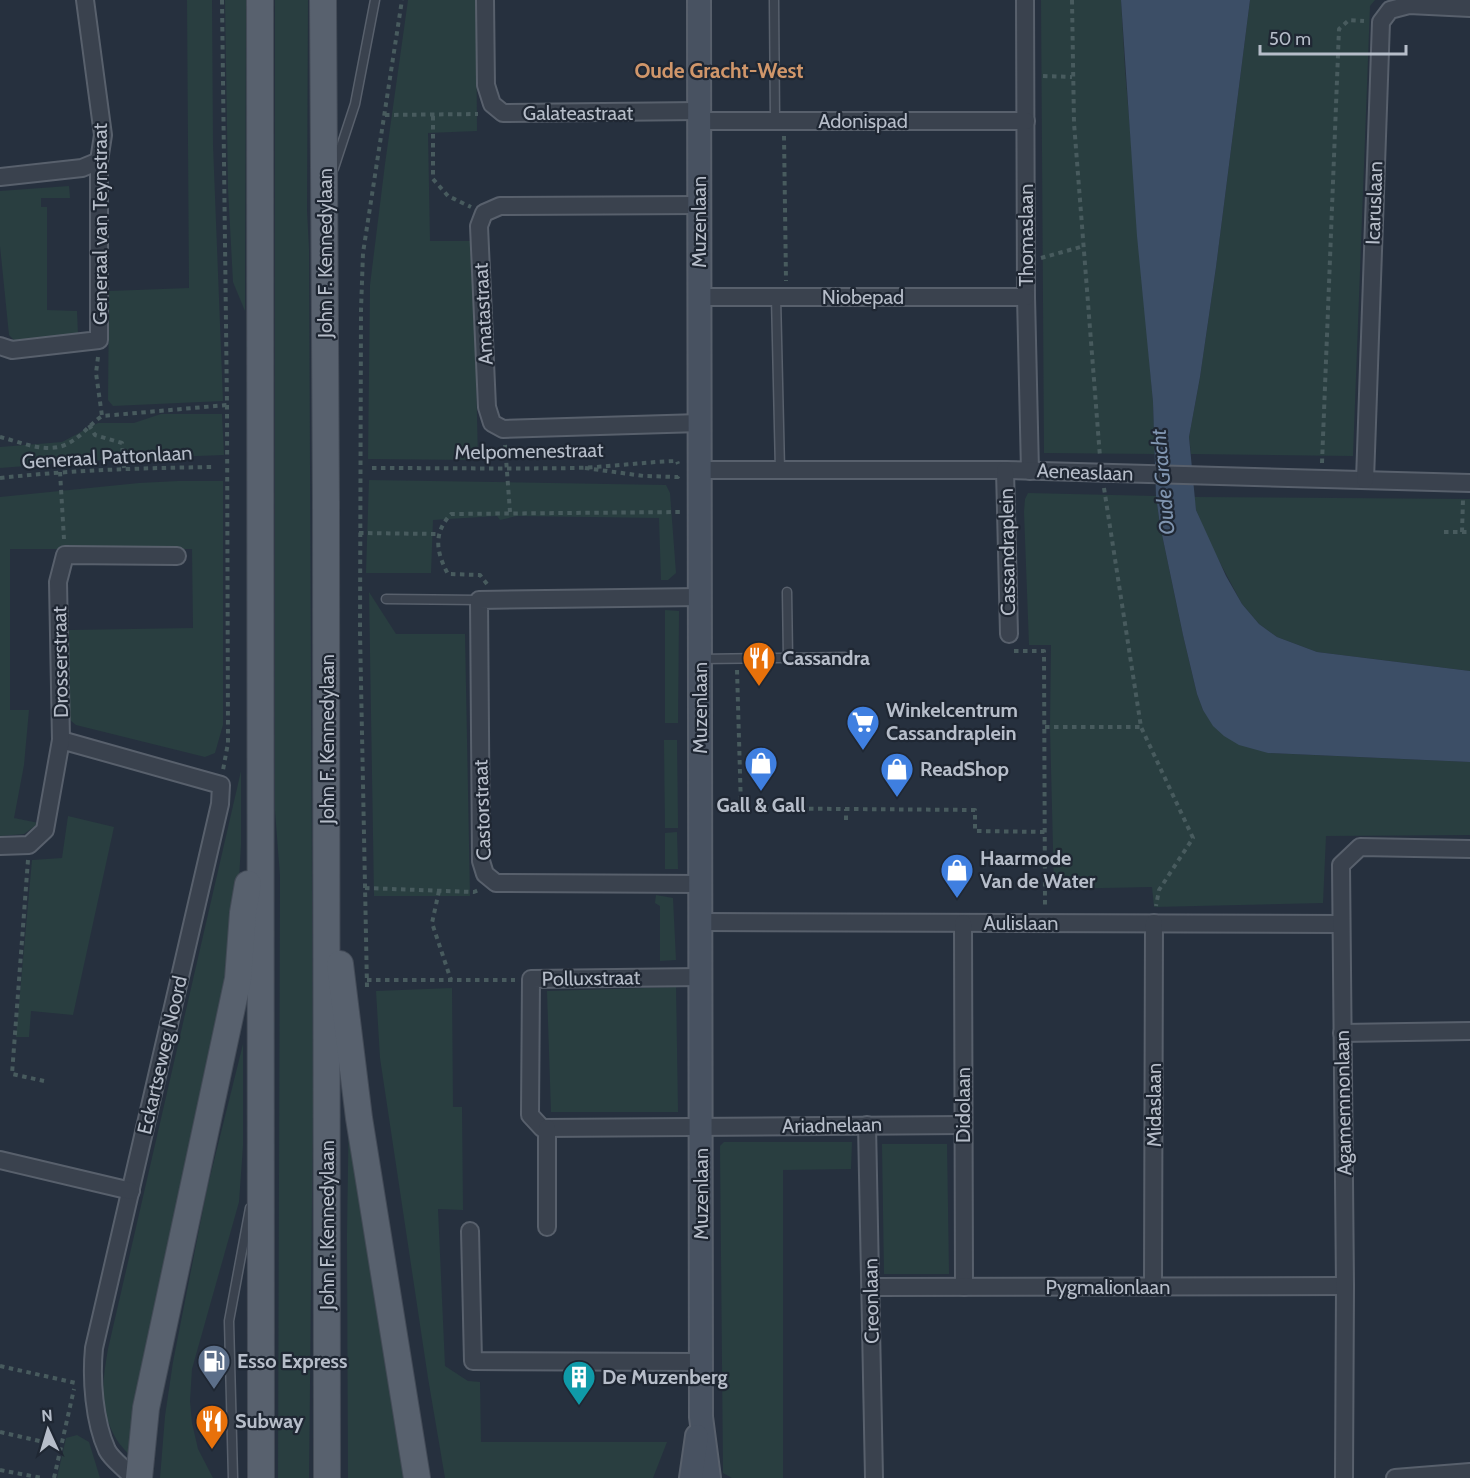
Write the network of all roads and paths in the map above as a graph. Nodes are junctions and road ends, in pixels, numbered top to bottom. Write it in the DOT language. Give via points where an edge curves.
graph roads {
  1 [pos="85,0"];
  2 [pos="222,0"];
  3 [pos="260,0"];
  4 [pos="323,0"];
  5 [pos="375,0"];
  6 [pos="402,0"];
  7 [pos="485,0"];
  8 [pos="699,0"];
  9 [pos="774,0"];
  10 [pos="1025,0"];
  11 [pos="1072,0"];
  12 [pos="1470,8"];
  13 [pos="1381,22"];
  14 [pos="1026,76"];
  15 [pos="1072,77"];
  16 [pos="503,113"];
  17 [pos="385,115"];
  18 [pos="433,116"];
  19 [pos="699,116"];
  20 [pos="779,120"];
  21 [pos="1026,121"];
  22 [pos="99,160"];
  23 [pos="0,177"];
  24 [pos="325,194"];
  25 [pos="699,205"];
  26 [pos="484,213"];
  27 [pos="1084,246"];
  28 [pos="1027,262"];
  29 [pos="700,297"];
  30 [pos="781,297"];
  31 [pos="1026,297"];
  32 [pos="99,340"];
  33 [pos="0,346"];
  34 [pos="227,405"];
  35 [pos="102,416"];
  36 [pos="700,423"];
  37 [pos="89,425"];
  38 [pos="0,436"];
  39 [pos="215,467"];
  40 [pos="124,468"];
  41 [pos="372,468"];
  42 [pos="578,468"];
  43 [pos="507,469"];
  44 [pos="691,470"];
  45 [pos="780,470"];
  46 [pos="1005,470"];
  47 [pos="1030,471"];
  48 [pos="60,472"];
  49 [pos="1102,473"];
  50 [pos="0,478"];
  51 [pos="1322,479"];
  52 [pos="1365,480"];
  53 [pos="1467,483"];
  54 [pos="510,512"];
  55 [pos="672,513"];
  56 [pos="1444,532"];
  57 [pos="1462,532"];
  58 [pos="1470,532"];
  59 [pos="359,533"];
  60 [pos="438,534"];
  61 [pos="65,555"];
  62 [pos="177,556"];
  63 [pos="787,592"];
  64 [pos="700,597"];
  65 [pos="386,599"];
  66 [pos="496,599"];
  67 [pos="479,600"];
  68 [pos="1009,634"];
  69 [pos="845,657"];
  70 [pos="737,658"];
  71 [pos="788,658"];
  72 [pos="700,659"];
  73 [pos="1045,727"];
  74 [pos="1141,727"];
  75 [pos="61,740"];
  76 [pos="221,785"];
  77 [pos="741,807"];
  78 [pos="700,808"];
  79 [pos="846,809"];
  80 [pos="846,820"];
  81 [pos="260,825"];
  82 [pos="1046,832"];
  83 [pos="29,845"];
  84 [pos="0,846"];
  85 [pos="1470,849"];
  86 [pos="327,860"];
  87 [pos="496,883"];
  88 [pos="700,884"];
  89 [pos="365,888"];
  90 [pos="439,891"];
  91 [pos="701,922"];
  92 [pos="1045,922"];
  93 [pos="963,923"];
  94 [pos="1154,923"];
  95 [pos="1341,924"];
  96 [pos="701,977"];
  97 [pos="531,979"];
  98 [pos="367,980"];
  99 [pos="451,980"];
  100 [pos="367,994"];
  101 [pos="1470,1032"];
  102 [pos="1342,1033"];
  103 [pos="44,1081"];
  104 [pos="867,1125"];
  105 [pos="963,1125"];
  106 [pos="547,1128"];
  107 [pos="701,1128"];
  108 [pos="261,1146"];
  109 [pos="0,1160"];
  110 [pos="131,1191"];
  111 [pos="547,1227"];
  112 [pos="470,1231"];
  113 [pos="1345,1286"];
  114 [pos="871,1287"];
  115 [pos="964,1287"];
  116 [pos="1153,1287"];
  117 [pos="93,1348"];
  118 [pos="701,1362"];
  119 [pos="0,1366"];
  120 [pos="76,1383"];
  121 [pos="701,1417"];
  122 [pos="0,1432"];
  123 [pos="61,1446"];
  124 [pos="0,1470"];
  125 [pos="1470,1472"];
  126 [pos="42,1478"];
  127 [pos="54,1478"];
  128 [pos="133,1478"];
  129 [pos="139,1478"];
  130 [pos="233,1478"];
  131 [pos="261,1478"];
  132 [pos="327,1478"];
  133 [pos="417,1478"];
  134 [pos="692,1478"];
  135 [pos="709,1478"];
  136 [pos="874,1478"];
  137 [pos="1344,1478"];
  138 [pos="1395,1478"];
  1 -- 22 [label="street, Generaal van Teynstraat" via="103,135"];
  2 -- 34 [label="path"];
  3 -- 81 [label="main road"];
  4 -- 24 [label="main road, John F. Kennedylaan"];
  5 -- 24 [label="lane" via="355,104"];
  6 -- 17 [label="path, John F. Kennedylaan"];
  7 -- 16 [label="street, Galateastraat" via="486,85 492,104"];
  8 -- 19 [label="street, Muzenlaan"];
  9 -- 20 [label="lane"];
  10 -- 14 [label="street, Thomaslaan"];
  11 -- 15 [label="path"];
  12 -- 13 [label="street" via="1409,5 1390,10"];
  13 -- 51 [label="path" via="1349,20 1339,29"];
  13 -- 52 [label="street, Icaruslaan"];
  14 -- 15 [label="path"];
  14 -- 21 [label="street, Thomaslaan"];
  15 -- 27 [label="path"];
  16 -- 18 [label="path"];
  16 -- 19 [label="street, Galateastraat"];
  17 -- 18 [label="path"];
  17 -- 59 [label="path, John F. Kennedylaan" via="363,253"];
  18 -- 26 [label="path" via="434,179 448,196"];
  19 -- 20 [label="street, Adonispad"];
  19 -- 25 [label="street, Muzenlaan"];
  20 -- 21 [label="street, Adonispad"];
  20 -- 30 [label="path"];
  21 -- 28 [label="street, Thomaslaan"];
  22 -- 23 [label="street" via="82,168"];
  22 -- 32 [label="street, Generaal van Teynstraat"];
  24 -- 86 [label="main road, John F. Kennedylaan"];
  25 -- 26 [label="street" via="500,206"];
  25 -- 29 [label="street, Muzenlaan"];
  26 -- 36 [label="street, Amatastraat" via="478,226 487,407 492,423 503,429"];
  27 -- 28 [label="path"];
  27 -- 49 [label="path"];
  28 -- 31 [label="street, Thomaslaan"];
  29 -- 30 [label="street, Niobepad"];
  29 -- 36 [label="street, Muzenlaan"];
  30 -- 31 [label="street, Niobepad"];
  30 -- 45 [label="lane"];
  31 -- 47 [label="street, Thomaslaan"];
  32 -- 33 [label="street" via="12,350"];
  32 -- 35 [label="path" via="96,373"];
  34 -- 35 [label="path"];
  34 -- 76 [label="path" via="228,743"];
  35 -- 37 [label="path"];
  36 -- 44 [label="street, Muzenlaan"];
  37 -- 38 [label="path" via="68,444 52,448"];
  37 -- 40 [label="path" via="94,435 122,443"];
  39 -- 40 [label="path, Generaal Pattonlaan"];
  40 -- 48 [label="path, Generaal Pattonlaan"];
  41 -- 43 [label="path, Melpomenestraat"];
  42 -- 43 [label="path, Melpomenestraat"];
  42 -- 44 [label="path" via="678,477"];
  42 -- 44 [label="path, Melpomenestraat" via="677,461"];
  43 -- 54 [label="path"];
  44 -- 45 [label="street, Aeneaslaan"];
  44 -- 64 [label="street, Muzenlaan"];
  45 -- 46 [label="street, Aeneaslaan"];
  46 -- 47 [label="street, Aeneaslaan"];
  46 -- 68 [label="street, Cassandraplein"];
  47 -- 49 [label="street, Aeneaslaan"];
  48 -- 50 [label="path, Generaal Pattonlaan"];
  48 -- 61 [label="path"];
  49 -- 51 [label="street, Aeneaslaan"];
  49 -- 74 [label="path"];
  51 -- 52 [label="street, Aeneaslaan"];
  52 -- 53 [label="street, Aeneaslaan"];
  53 -- 57 [label="path"];
  54 -- 55 [label="path"];
  54 -- 60 [label="path" via="451,514"];
  56 -- 57 [label="path"];
  57 -- 58 [label="path"];
  59 -- 60 [label="path"];
  59 -- 89 [label="path, John F. Kennedylaan"];
  60 -- 66 [label="path" via="440,560 448,574 480,574"];
  61 -- 62 [label="street"];
  61 -- 75 [label="street, Drosserstraat" via="58,582"];
  63 -- 71 [label="lane"];
  64 -- 66 [label="street"];
  64 -- 72 [label="street, Muzenlaan"];
  65 -- 67 [label="lane"];
  66 -- 67 [label="street"];
  67 -- 87 [label="street, Castorstraat" via="481,861 485,874"];
  68 -- 73 [label="path" via="1010,651 1044,651"];
  69 -- 71 [label="lane"];
  70 -- 71 [label="lane"];
  70 -- 72 [label="lane"];
  70 -- 77 [label="path"];
  72 -- 78 [label="street, Muzenlaan"];
  73 -- 74 [label="path"];
  73 -- 82 [label="path"];
  74 -- 94 [label="path" via="1193,838 1158,890"];
  75 -- 76 [label="street"];
  75 -- 83 [label="street, Drosserstraat" via="45,830"];
  76 -- 110 [label="street, Eckartseweg Noord" via="220,804"];
  77 -- 78 [label="path"];
  77 -- 79 [label="path"];
  78 -- 88 [label="street, Muzenlaan"];
  79 -- 80 [label="path"];
  79 -- 82 [label="path" via="975,810 975,831"];
  81 -- 108 [label="main road"];
  81 -- 129 [label="main road" via="243,914 238,979 146,1408"];
  82 -- 92 [label="path"];
  83 -- 84 [label="street"];
  83 -- 103 [label="path" via="12,1074"];
  85 -- 95 [label="street, Agamemnonlaan" via="1360,847 1341,865"];
  86 -- 132 [label="main road, John F. Kennedylaan"];
  86 -- 133 [label="main road" via="359,1118"];
  87 -- 88 [label="street, Castorstraat"];
  87 -- 90 [label="path" via="474,892"];
  88 -- 91 [label="street, Muzenlaan"];
  89 -- 90 [label="path"];
  89 -- 98 [label="path, John F. Kennedylaan"];
  90 -- 99 [label="path" via="432,923"];
  91 -- 93 [label="street, Aulislaan"];
  91 -- 96 [label="street, Muzenlaan"];
  92 -- 93 [label="street, Aulislaan"];
  92 -- 94 [label="street, Aulislaan"];
  93 -- 105 [label="street, Didolaan"];
  94 -- 95 [label="street, Aulislaan"];
  94 -- 116 [label="street, Midaslaan"];
  95 -- 102 [label="street, Agamemnonlaan"];
  96 -- 97 [label="street, Polluxstraat"];
  96 -- 107 [label="street, Muzenlaan"];
  97 -- 99 [label="path"];
  97 -- 106 [label="street, Polluxstraat" via="530,1115 542,1128"];
  98 -- 99 [label="path"];
  98 -- 100 [label="path, John F. Kennedylaan"];
  101 -- 102 [label="street"];
  102 -- 113 [label="street, Agamemnonlaan"];
  104 -- 105 [label="street, Ariadnelaan"];
  104 -- 107 [label="street, Ariadnelaan"];
  104 -- 114 [label="street, Creonlaan"];
  105 -- 115 [label="street, Didolaan"];
  106 -- 107 [label="street"];
  106 -- 111 [label="street"];
  107 -- 118 [label="street, Muzenlaan"];
  108 -- 130 [label="lane" via="229,1321"];
  108 -- 131 [label="main road"];
  109 -- 110 [label="street"];
  110 -- 117 [label="street, Eckartseweg Noord"];
  112 -- 118 [label="street" via="473,1361"];
  113 -- 116 [label="street, Pygmalionlaan"];
  113 -- 137 [label="street, Agamemnonlaan"];
  114 -- 115 [label="street, Pygmalionlaan"];
  114 -- 136 [label="street, Creonlaan"];
  115 -- 116 [label="street, Pygmalionlaan"];
  117 -- 120 [label="path"];
  117 -- 128 [label="street, Eckartseweg Noord" via="91,1374 108,1452"];
  118 -- 121 [label="street, Muzenlaan"];
  119 -- 120 [label="path"];
  120 -- 123 [label="path"];
  121 -- 134 [label="street, Muzenlaan"];
  121 -- 135 [label="street, Muzenlaan"];
  122 -- 123 [label="path"];
  123 -- 127 [label="path"];
  124 -- 126 [label="path"];
  125 -- 138 [label="street"];
}
